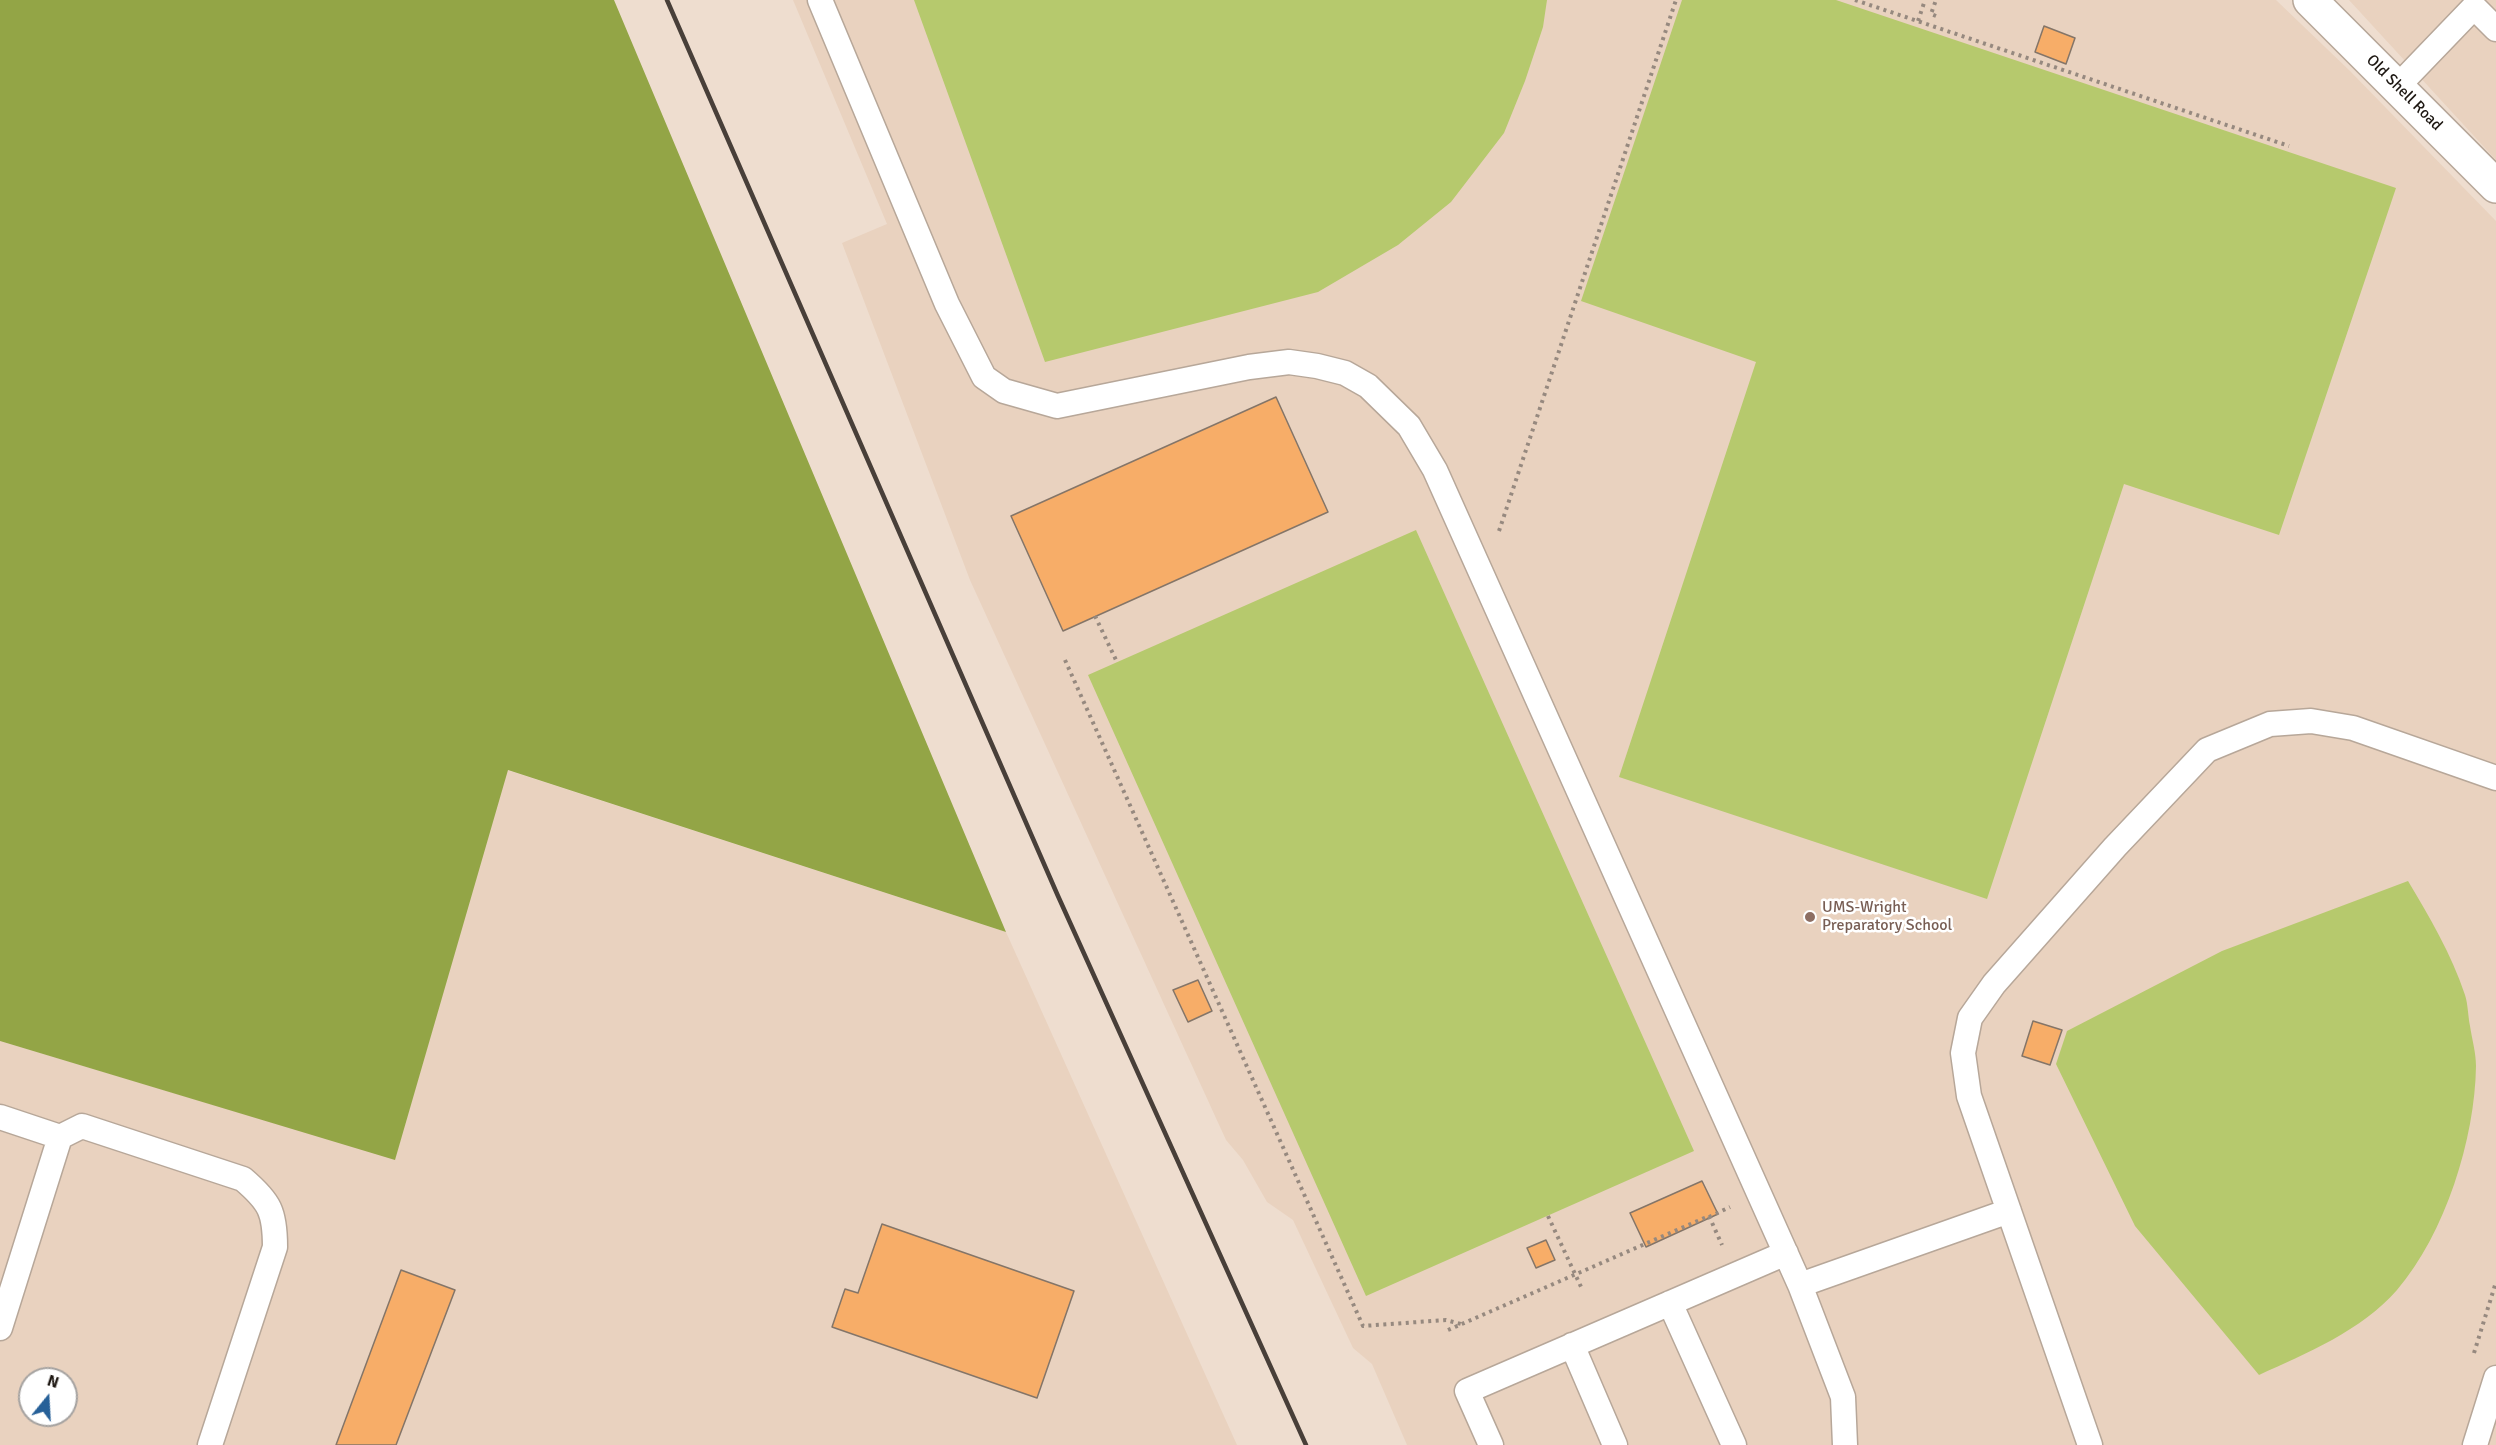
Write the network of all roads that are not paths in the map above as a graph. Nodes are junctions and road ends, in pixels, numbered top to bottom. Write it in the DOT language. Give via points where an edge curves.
graph roads {
  1 [pos="820,0"];
  2 [pos="2310,0"];
  3 [pos="2496,29"];
  4 [pos="2397,87"];
  5 [pos="2496,186"];
  6 [pos="2496,778"];
  7 [pos="0,1117"];
  8 [pos="60,1137"];
  9 [pos="2008,1211"];
  10 [pos="1786,1253"];
  11 [pos="1800,1284"];
  12 [pos="1670,1303"];
  13 [pos="0,1328"];
  14 [pos="1572,1345"];
  15 [pos="2496,1378"];
  16 [pos="210,1445"];
  17 [pos="1491,1445"];
  18 [pos="1615,1445"];
  19 [pos="1734,1445"];
  20 [pos="1845,1445"];
  21 [pos="2090,1445"];
  22 [pos="2475,1445"];
  1 -- 10 [label="lane" via="947,304 984,377 1004,391 1057,406 1289,362 1345,373 1368,386 1408,426 1435,470"];
  2 -- 4 [label="street, Old Shell Road"];
  3 -- 4 [label="lane" via="2474,7"];
  4 -- 5 [label="street, Old Shell Road"];
  6 -- 9 [label="lane" via="2353,728 2311,721 2270,724 2207,750 2115,847 1994,984 1970,1018 1963,1053 1969,1096"];
  7 -- 8 [label="lane"];
  8 -- 13 [label="lane"];
  8 -- 16 [label="lane" via="82,1126 243,1179 262,1195 275,1221 275,1248"];
  9 -- 11 [label="lane"];
  9 -- 21 [label="lane"];
  10 -- 11 [label="lane"];
  10 -- 12 [label="lane"];
  11 -- 20 [label="lane" via="1843,1397"];
  12 -- 14 [label="lane"];
  12 -- 19 [label="lane"];
  14 -- 17 [label="lane" via="1467,1391"];
  14 -- 18 [label="lane"];
  15 -- 22 [label="lane"];
}
